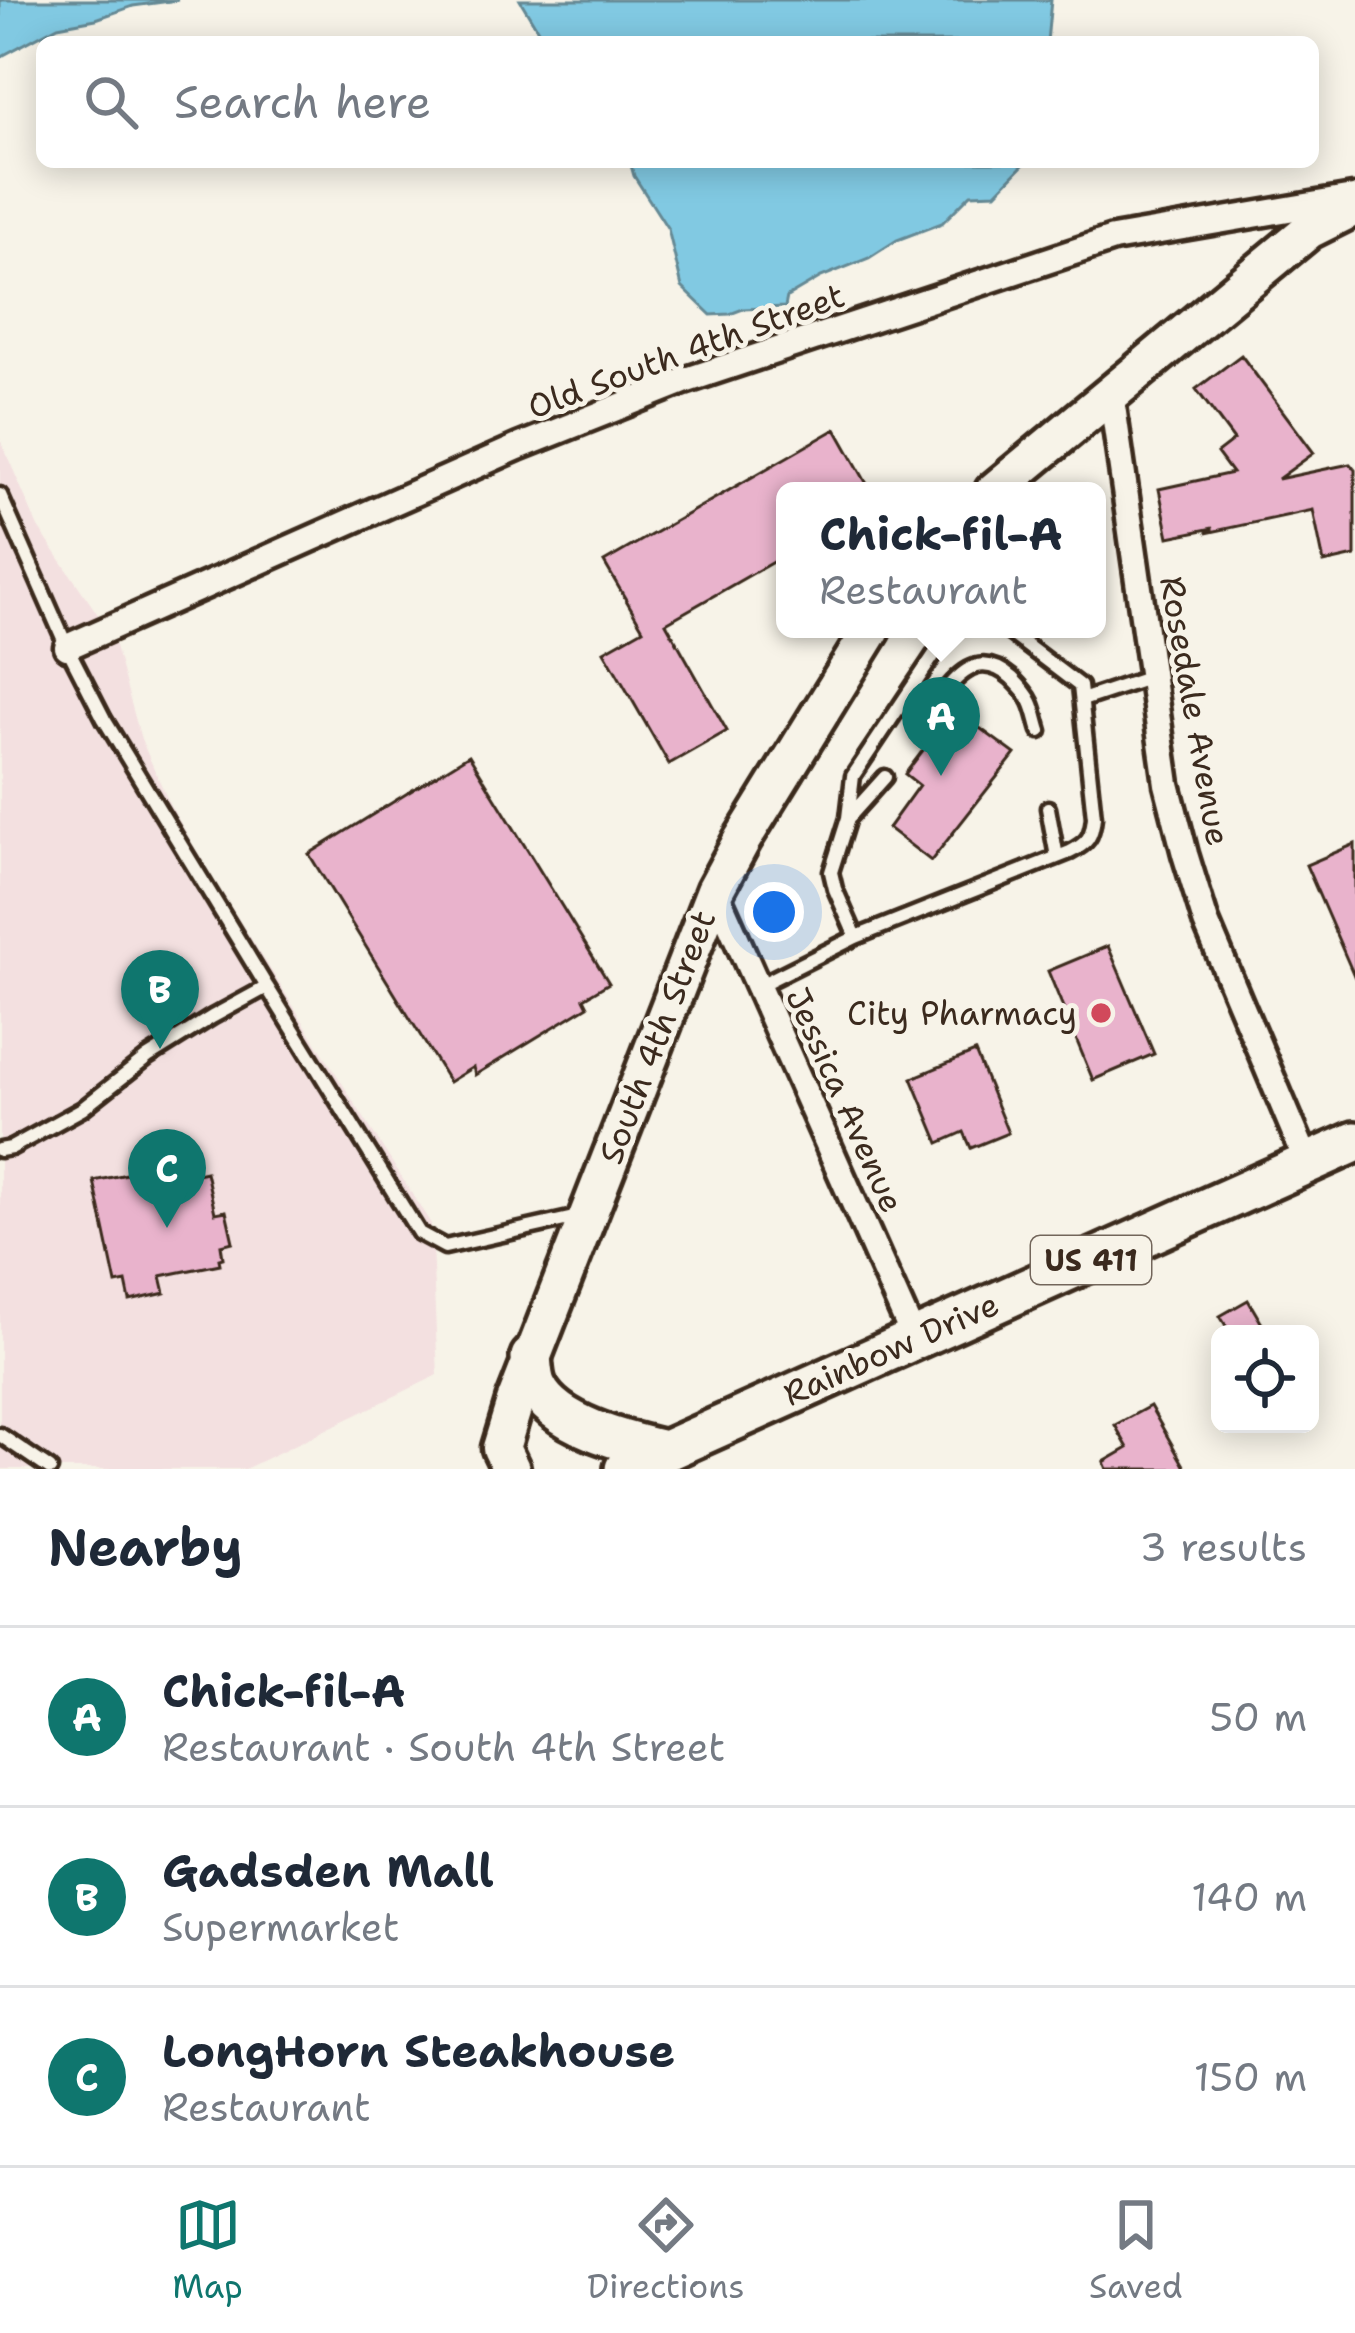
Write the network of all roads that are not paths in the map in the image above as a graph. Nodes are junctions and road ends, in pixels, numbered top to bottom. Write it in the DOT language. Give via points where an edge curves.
graph roads {
  1 [pos="1355,197"];
  2 [pos="1355,207"];
  3 [pos="1111,392"];
  4 [pos="1005,482"];
  5 [pos="0,495"];
  6 [pos="866,638"];
  7 [pos="943,638"];
  8 [pos="1017,638"];
  9 [pos="67,647"];
  10 [pos="1152,677"];
  11 [pos="945,692"];
  12 [pos="1082,700"];
  13 [pos="1040,731"];
  14 [pos="885,777"];
  15 [pos="1048,808"];
  16 [pos="848,818"];
  17 [pos="1057,857"];
  18 [pos="715,890"];
  19 [pos="856,937"];
  20 [pos="758,986"];
  21 [pos="267,987"];
  22 [pos="1355,1142"];
  23 [pos="0,1150"];
  24 [pos="1308,1164"];
  25 [pos="587,1215"];
  26 [pos="914,1338"];
  27 [pos="532,1357"];
  28 [pos="0,1435"];
  29 [pos="664,1451"];
  30 [pos="50,1469"];
  31 [pos="511,1469"];
  32 [pos="625,1469"];
  1 -- 9 [label="street, Old South 4th Street" via="1113,239 684,380"];
  2 -- 3 [label="street" via="1309,230"];
  3 -- 4 [label="street"];
  3 -- 10 [label="street, Rosedale Avenue"];
  5 -- 9 [label="lane"];
  6 -- 18 [label="street, South 4th Street"];
  7 -- 16 [label="lane" via="853,776"];
  8 -- 12 [label="lane" via="1081,686"];
  9 -- 21 [label="lane"];
  10 -- 12 [label="lane"];
  10 -- 24 [label="street, Rosedale Avenue" via="1167,784 1206,922"];
  11 -- 13 [label="lane" via="970,668 1003,671 1030,700"];
  12 -- 17 [label="lane" via="1092,835"];
  14 -- 16 [label="lane"];
  15 -- 17 [label="lane"];
  16 -- 19 [label="lane" via="831,872"];
  17 -- 19 [label="lane"];
  18 -- 20 [label="street, Jessica Avenue"];
  18 -- 25 [label="street, South 4th Street"];
  19 -- 20 [label="lane"];
  20 -- 26 [label="street, Jessica Avenue"];
  21 -- 23 [label="lane" via="148,1057 82,1109"];
  21 -- 25 [label="lane" via="419,1233 445,1247"];
  22 -- 24 [label="main road, Rainbow Drive / US 411"];
  24 -- 26 [label="main road, Rainbow Drive / US 411"];
  25 -- 27 [label="street, South 4th Street"];
  26 -- 29 [label="main road, Rainbow Drive / US 411"];
  27 -- 29 [label="main road" via="533,1382 560,1412"];
  27 -- 31 [label="street, South 4th Street" via="502,1448"];
  28 -- 30 [label="lane"];
  29 -- 32 [label="main road, Rainbow Drive / US 411"];
}
